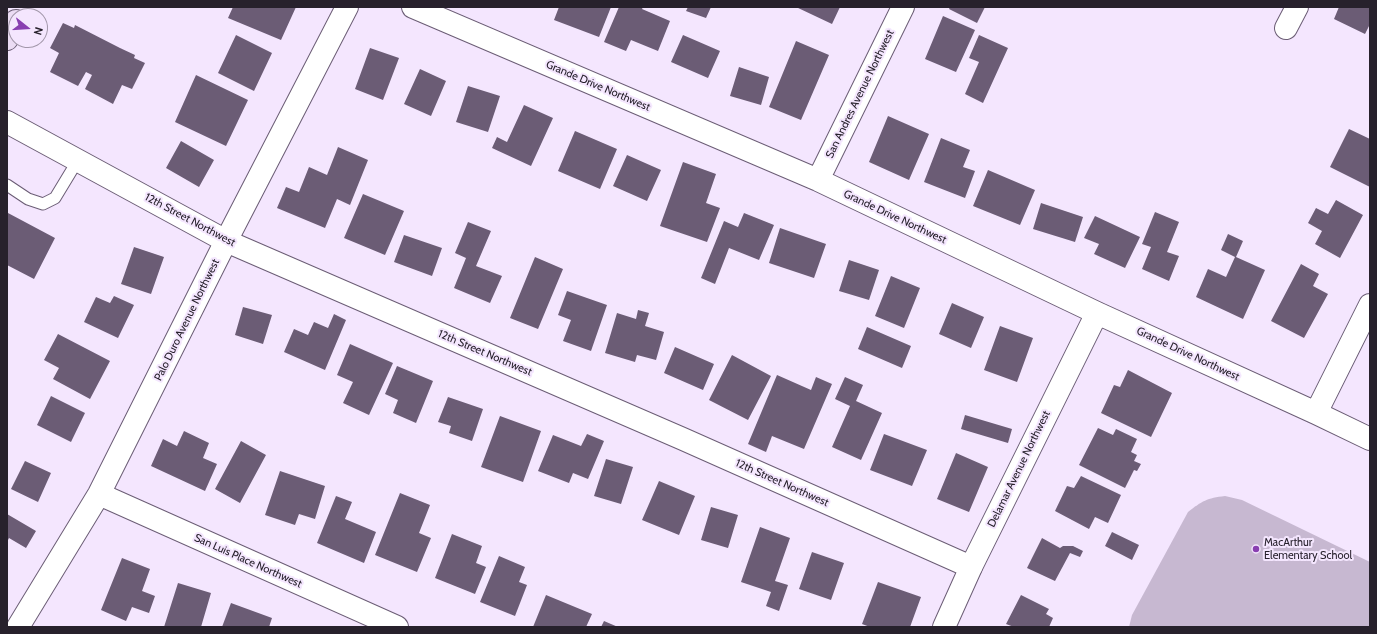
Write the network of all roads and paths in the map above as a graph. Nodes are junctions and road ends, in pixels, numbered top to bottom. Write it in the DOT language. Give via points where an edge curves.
graph roads {
  1 [pos="347,7"];
  2 [pos="414,7"];
  3 [pos="903,7"];
  4 [pos="1297,7"];
  5 [pos="1286,28"];
  6 [pos="7,122"];
  7 [pos="78,160"];
  8 [pos="818,180"];
  9 [pos="7,185"];
  10 [pos="226,241"];
  11 [pos="1370,305"];
  12 [pos="1097,313"];
  13 [pos="1316,413"];
  14 [pos="1370,439"];
  15 [pos="99,494"];
  16 [pos="971,567"];
  17 [pos="18,627"];
  18 [pos="397,627"];
  19 [pos="944,627"];
  1 -- 10 [label="street, Palo Duro Avenue Northwest"];
  2 -- 8 [label="street, Grande Drive Northwest"];
  3 -- 8 [label="street, San Andres Avenue Northwest"];
  4 -- 5 [label="street"];
  6 -- 7 [label="street, 12th Street Northwest"];
  7 -- 9 [label="lane" via="55,198 43,204 28,199"];
  7 -- 10 [label="street, 12th Street Northwest"];
  8 -- 12 [label="street, Grande Drive Northwest"];
  10 -- 15 [label="street, Palo Duro Avenue Northwest"];
  10 -- 16 [label="street, 12th Street Northwest"];
  11 -- 13 [label="street"];
  12 -- 13 [label="street, Grande Drive Northwest"];
  12 -- 16 [label="street, Delamar Avenue Northwest"];
  13 -- 14 [label="street, Grande Drive Northwest"];
  15 -- 17 [label="street, Palo Duro Avenue Northwest"];
  15 -- 18 [label="street, San Luis Place Northwest"];
  16 -- 19 [label="street, Delamar Avenue Northwest"];
}
